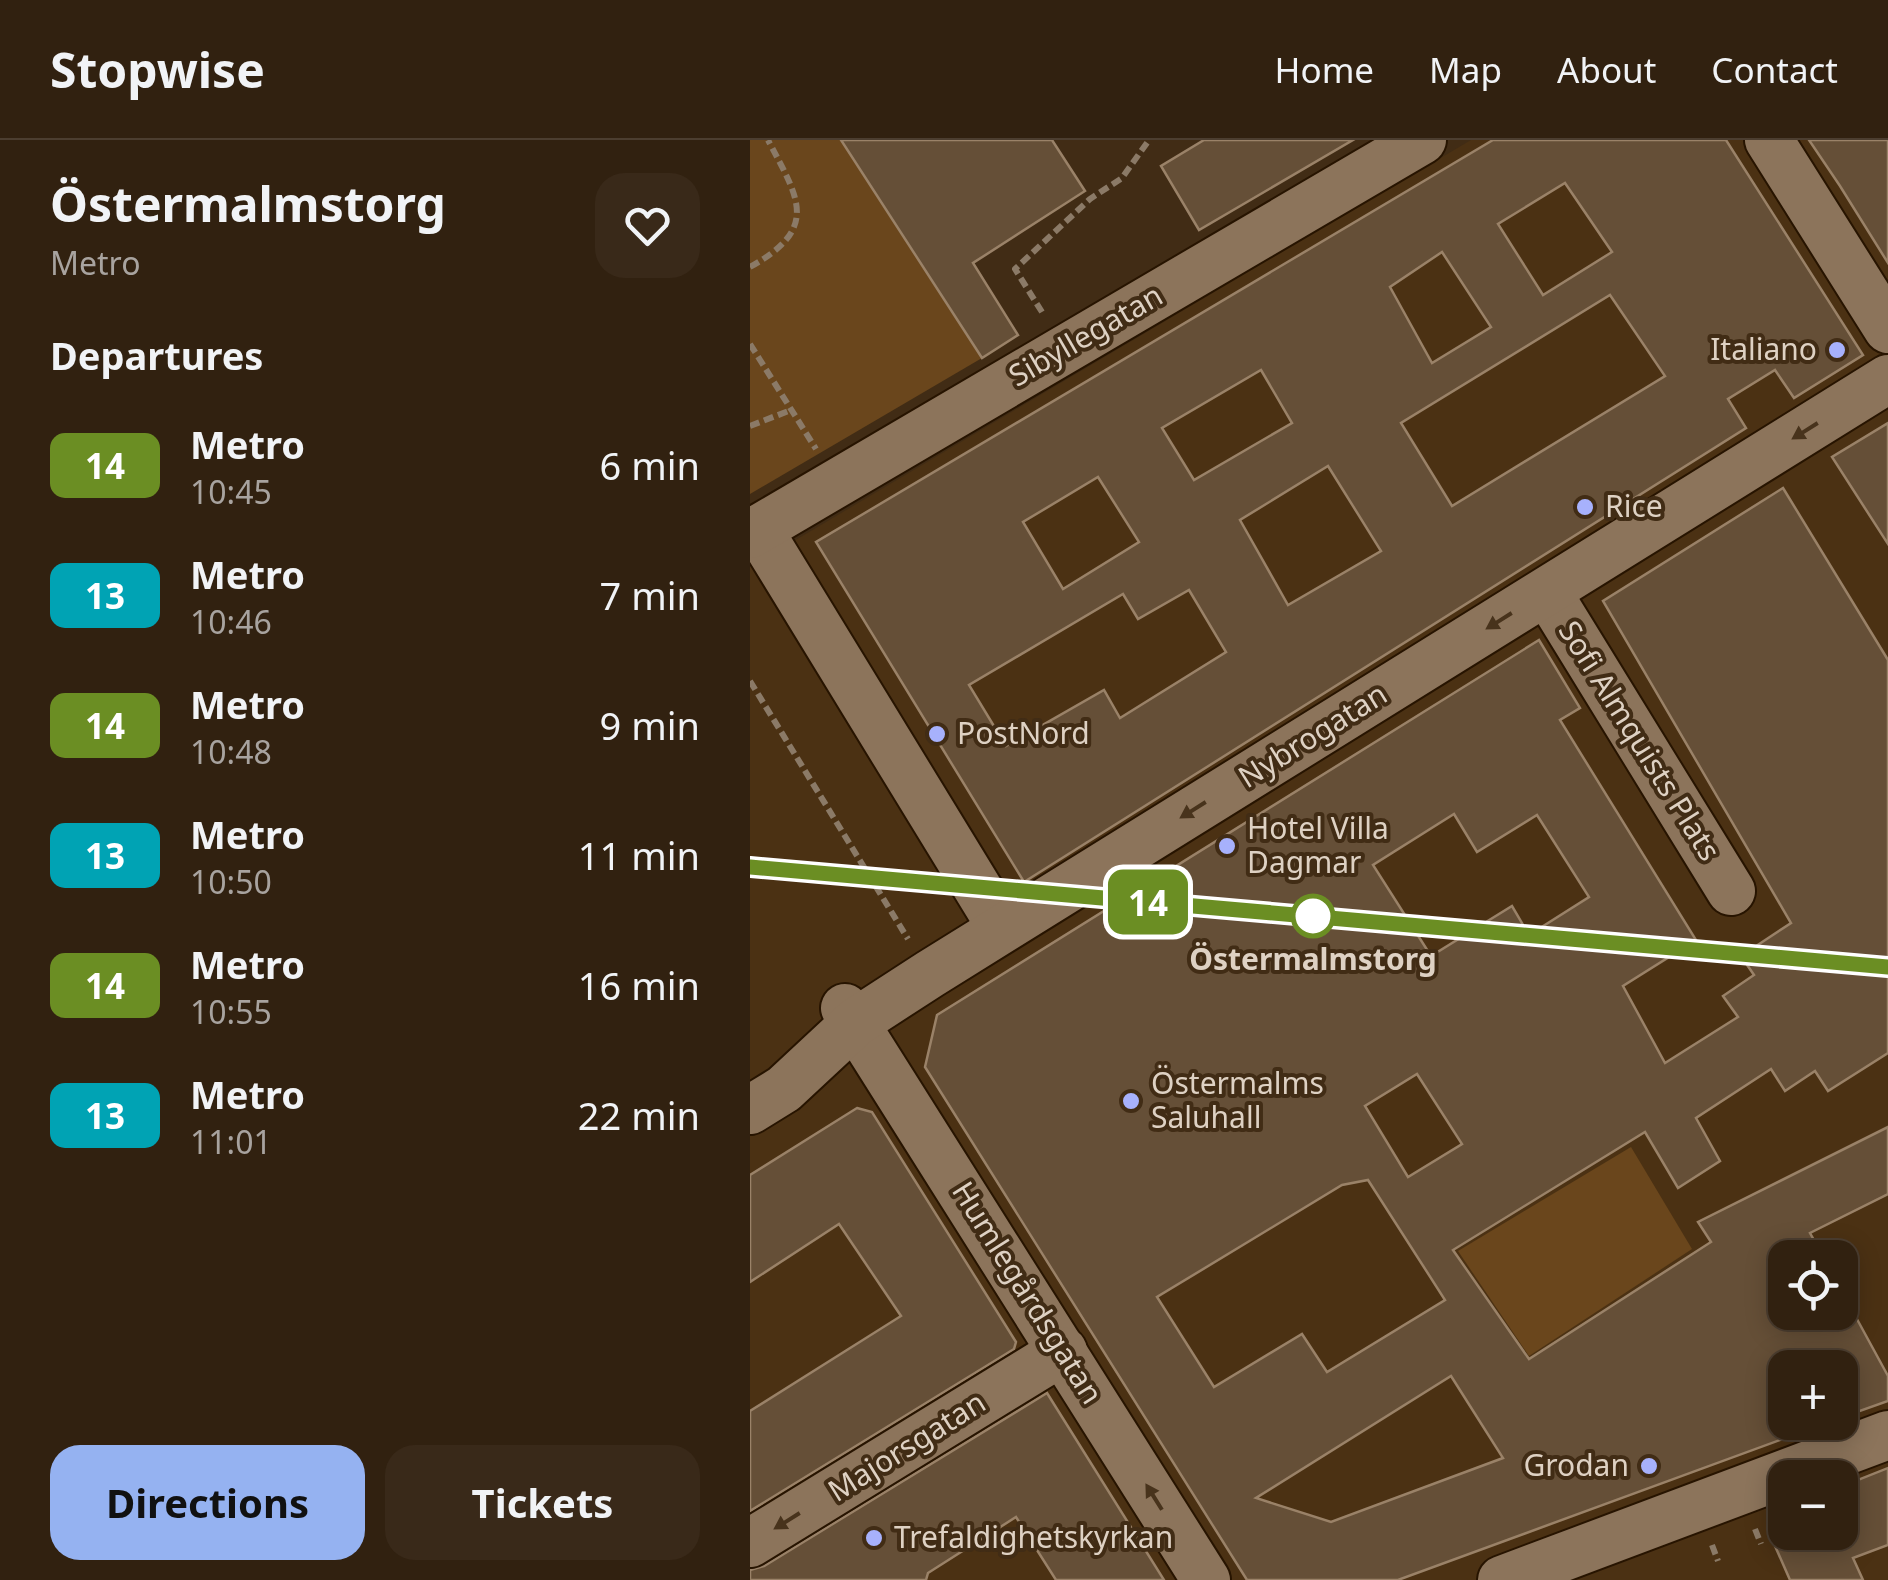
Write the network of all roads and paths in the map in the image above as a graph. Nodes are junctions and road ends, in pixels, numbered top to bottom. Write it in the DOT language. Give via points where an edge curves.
graph roads {
  1 [pos="768,140"];
  2 [pos="1149,140"];
  3 [pos="1422,140"];
  4 [pos="1769,140"];
  5 [pos="750,267"];
  6 [pos="1046,319"];
  7 [pos="1888,329"];
  8 [pos="750,344"];
  9 [pos="1888,379"];
  10 [pos="791,410"];
  11 [pos="750,426"];
  12 [pos="818,453"];
  13 [pos="754,531"];
  14 [pos="1546,592"];
  15 [pos="750,681"];
  16 [pos="1732,891"];
  17 [pos="1002,928"];
  18 [pos="930,974"];
  19 [pos="850,1015"];
  20 [pos="767,1100"];
  21 [pos="1063,1351"];
  22 [pos="1888,1435"];
  23 [pos="750,1544"];
  24 [pos="1206,1580"];
  25 [pos="1502,1580"];
  1 -- 5 [label="path" via="796,192 798,219 790,238"];
  2 -- 6 [label="path" via="1122,178 1015,269"];
  3 -- 13 [label="street, Sibyllegatan"];
  4 -- 7 [label="street"];
  8 -- 10 [label="path"];
  9 -- 14 [label="street, Nybrogatan, one-way"];
  10 -- 11 [label="path"];
  10 -- 12 [label="path"];
  13 -- 17 [label="street"];
  14 -- 16 [label="street, Sofi Almquists Plats"];
  14 -- 17 [label="street, Nybrogatan, one-way"];
  15 -- 18 [label="path"];
  17 -- 18 [label="street, Nybrogatan"];
  18 -- 19 [label="street, Nybrogatan"];
  19 -- 20 [label="street, Nybrogatan"];
  19 -- 21 [label="street, Humlegårdsgatan"];
  21 -- 23 [label="street, Majorsgatan, one-way"];
  24 -- 21 [label="street, Humlegårdsgatan, one-way"];
  22 -- 25 [label="street"];
}
